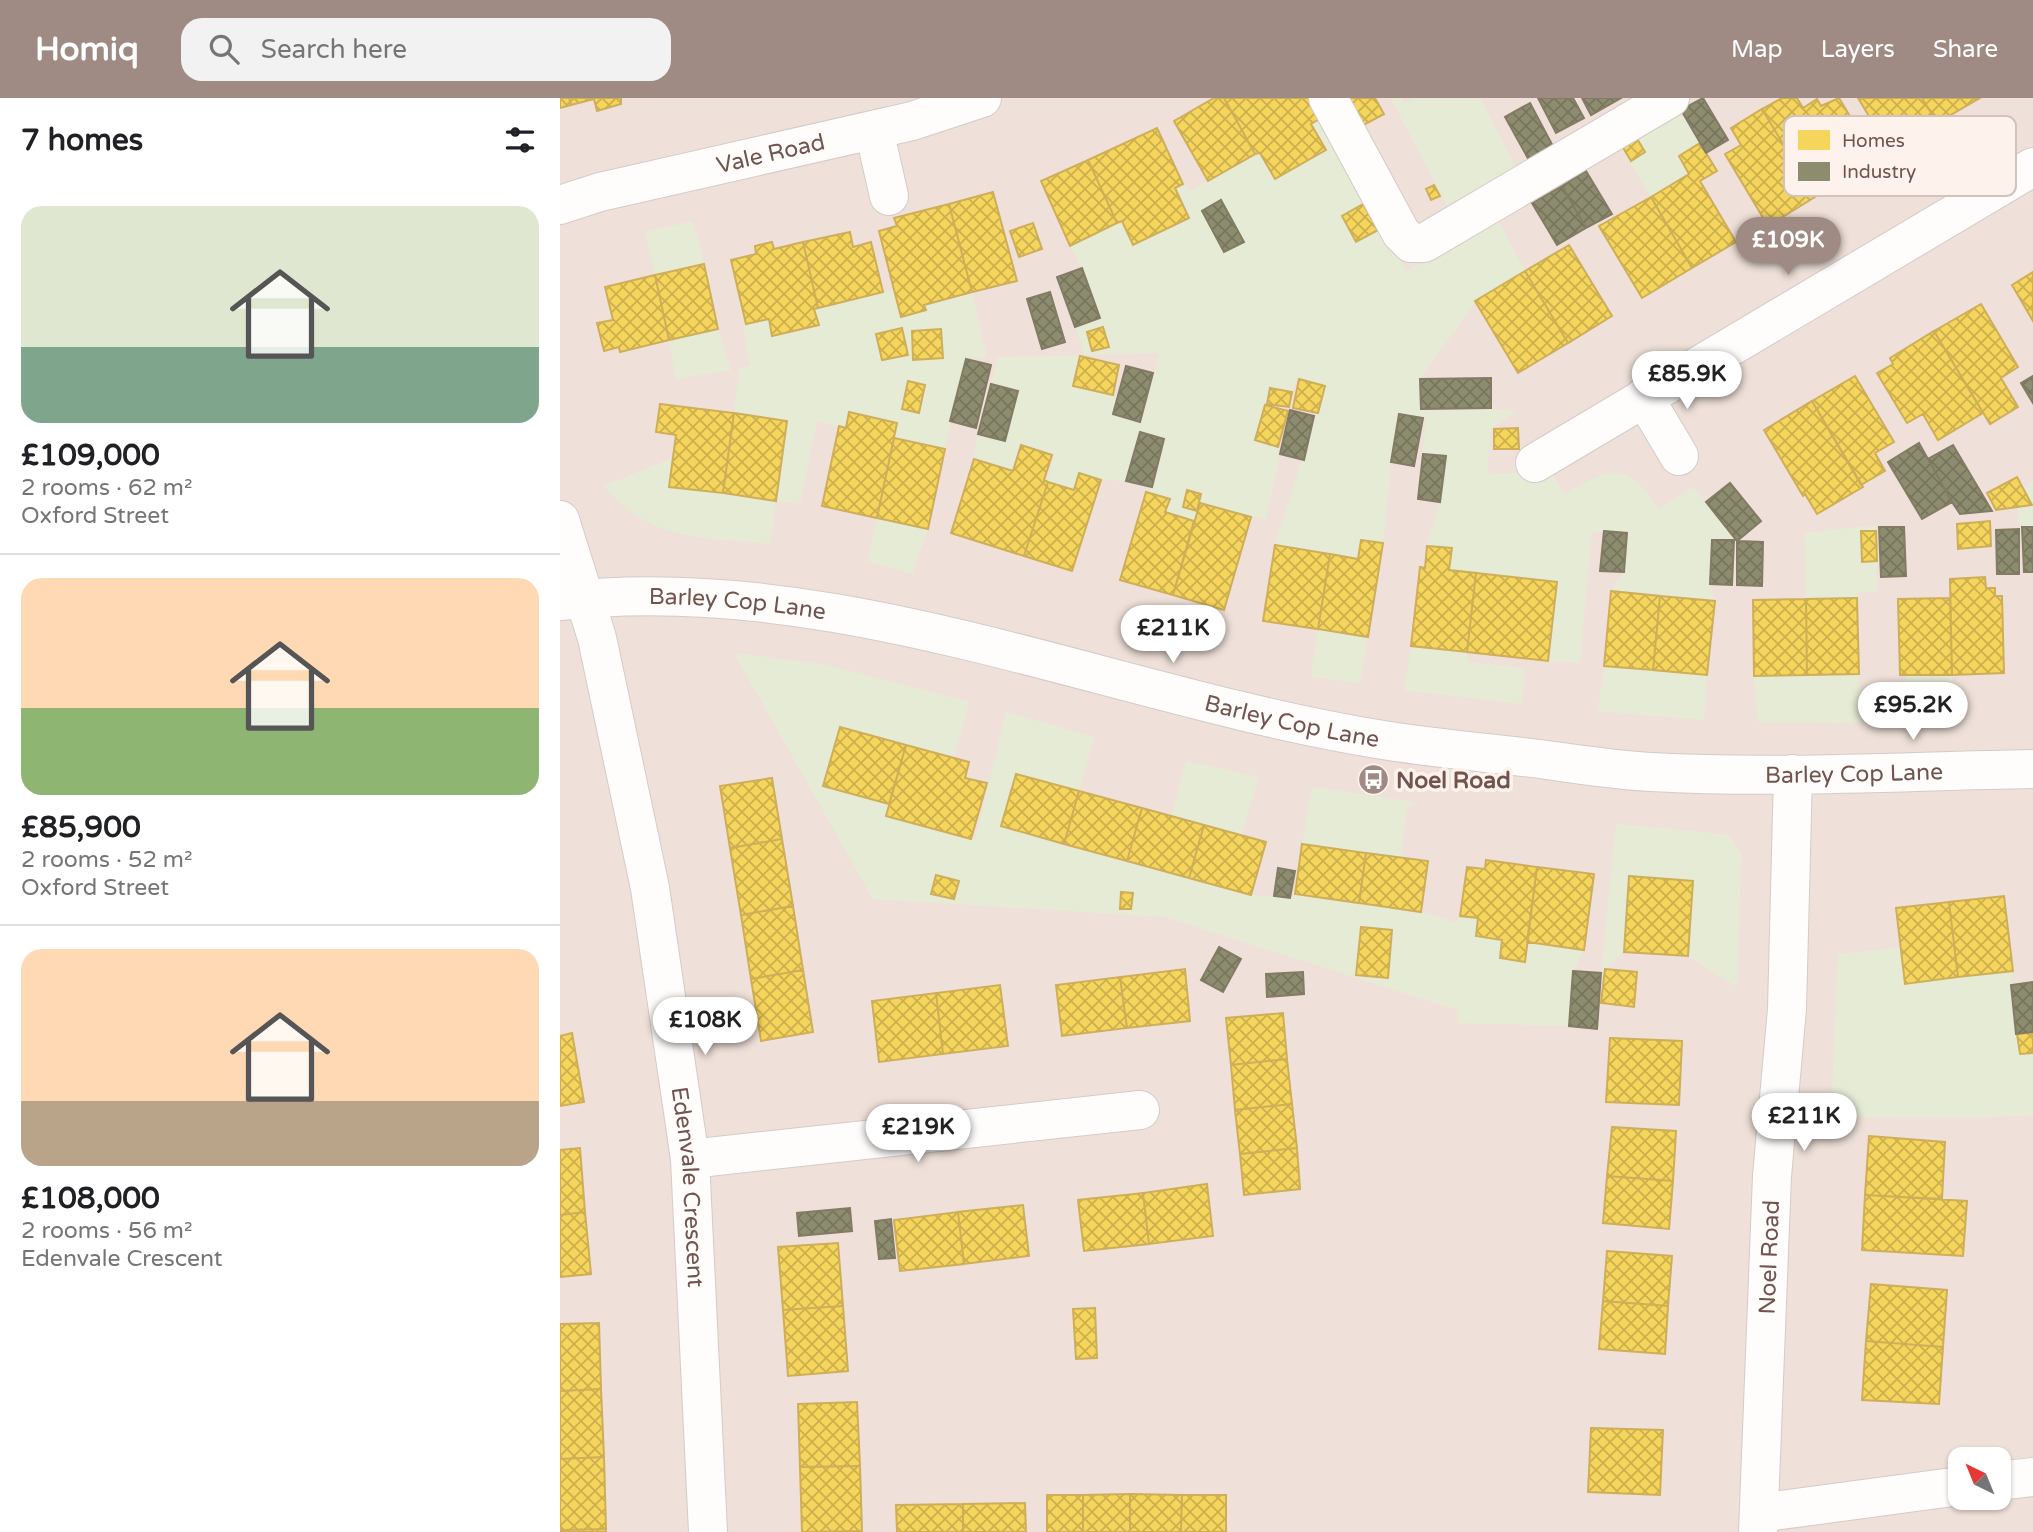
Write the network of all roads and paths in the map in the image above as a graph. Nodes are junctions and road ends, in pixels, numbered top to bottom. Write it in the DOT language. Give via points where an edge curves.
graph roads {
  1 [pos="982,98"];
  2 [pos="1328,98"];
  3 [pos="1670,98"];
  4 [pos="874,130"];
  5 [pos="2033,167"];
  6 [pos="2016,177"];
  7 [pos="890,196"];
  8 [pos="1984,196"];
  9 [pos="560,205"];
  10 [pos="1644,397"];
  11 [pos="1679,456"];
  12 [pos="1535,463"];
  13 [pos="560,520"];
  14 [pos="573,599"];
  15 [pos="2033,769"];
  16 [pos="1793,774"];
  17 [pos="1140,1110"];
  18 [pos="690,1158"];
  19 [pos="2033,1476"];
  20 [pos="2011,1479"];
  21 [pos="1948,1488"];
  22 [pos="1758,1523"];
  23 [pos="708,1532"];
  1 -- 4 [label="street, Vale Road"];
  2 -- 3 [label="street" via="1402,233 1411,243 1424,243"];
  4 -- 7 [label="street"];
  4 -- 9 [label="street, Vale Road"];
  5 -- 6 [label="street"];
  8 -- 10 [label="street"];
  10 -- 11 [label="street"];
  10 -- 12 [label="street"];
  13 -- 14 [label="street"];
  14 -- 16 [label="street, Barley Cop Lane" via="720,598 832,611 969,640 1215,707 1383,740 1649,772"];
  14 -- 18 [label="street, Edenvale Crescent" via="597,638 650,888"];
  15 -- 16 [label="street, Barley Cop Lane"];
  16 -- 22 [label="street, Noel Road" via="1787,1009 1772,1175"];
  17 -- 18 [label="street"];
  18 -- 23 [label="street, Edenvale Crescent"];
  19 -- 20 [label="street"];
  21 -- 22 [label="street"];
}
